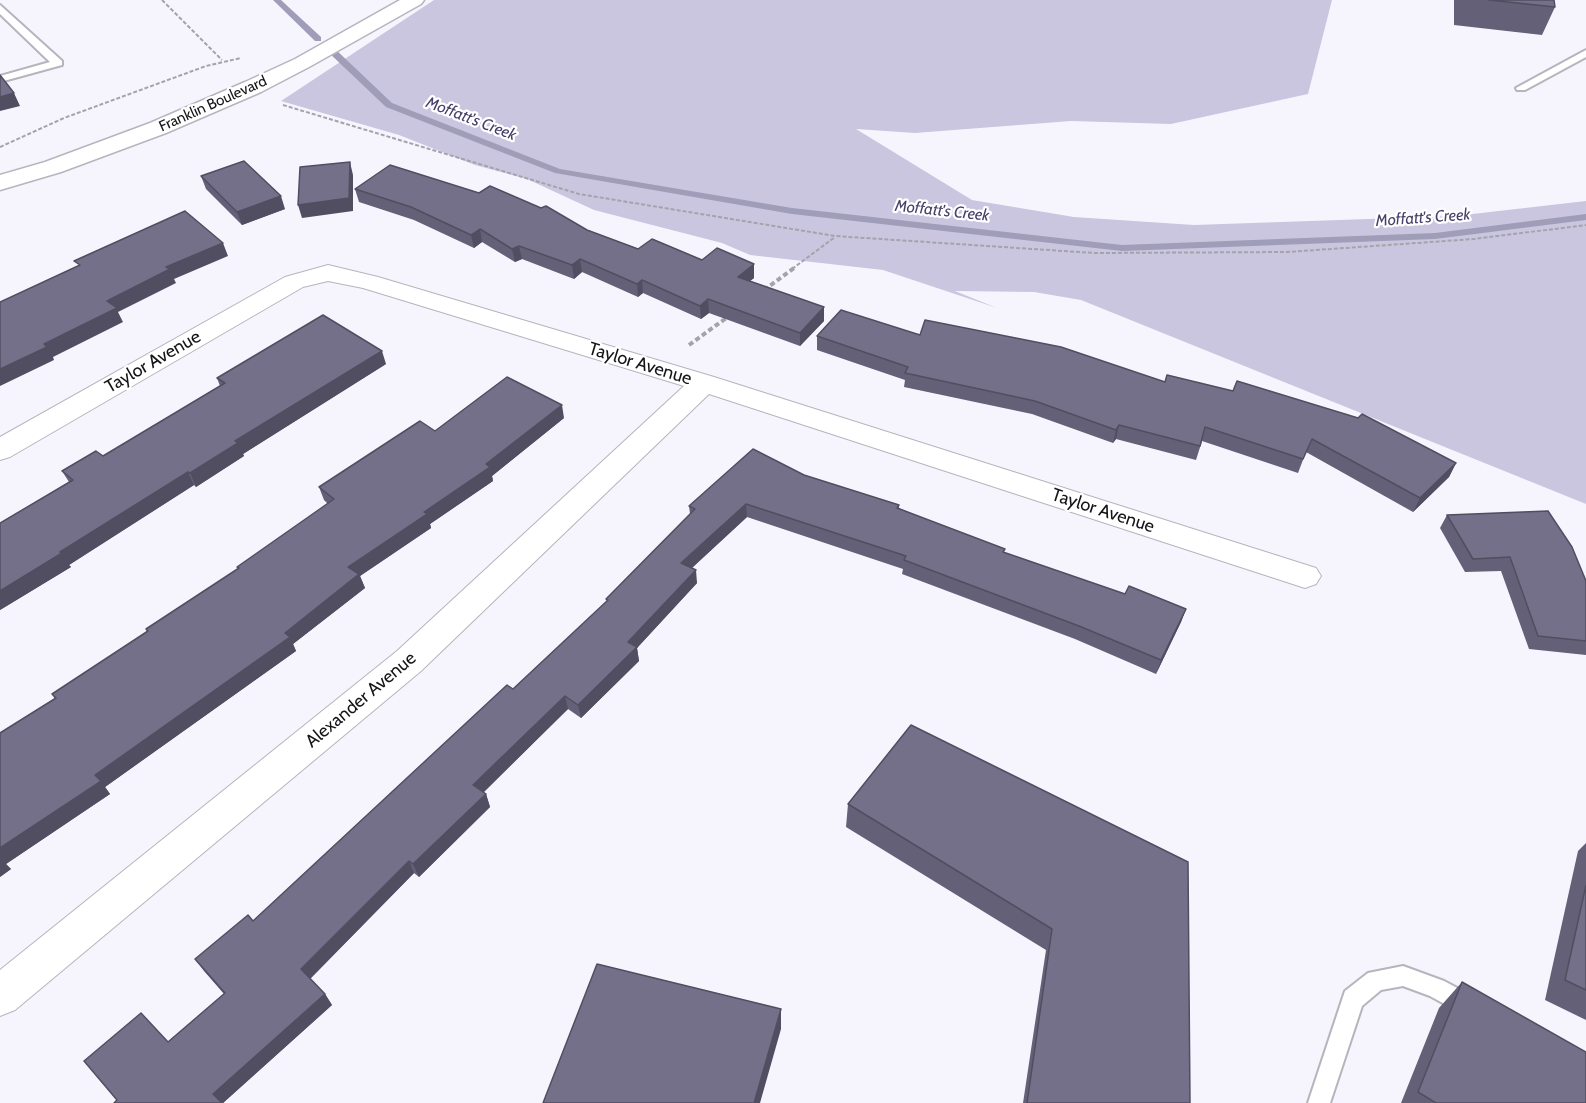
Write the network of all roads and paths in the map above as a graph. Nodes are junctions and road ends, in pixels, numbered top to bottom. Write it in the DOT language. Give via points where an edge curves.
graph roads {
  1 [pos="162,0"];
  2 [pos="379,0"];
  3 [pos="414,0"];
  4 [pos="0,8"];
  5 [pos="349,28"];
  6 [pos="1586,53"];
  7 [pos="246,57"];
  8 [pos="294,57"];
  9 [pos="222,60"];
  10 [pos="0,79"];
  11 [pos="1521,88"];
  12 [pos="276,103"];
  13 [pos="0,147"];
  14 [pos="0,162"];
  15 [pos="0,183"];
  16 [pos="1586,225"];
  17 [pos="835,236"];
  18 [pos="761,292"];
  19 [pos="734,312"];
  20 [pos="659,370"];
  21 [pos="704,383"];
  22 [pos="0,450"];
  23 [pos="1305,576"];
  24 [pos="0,996"];
  25 [pos="1486,1016"];
  26 [pos="1318,1102"];
  1 -- 9 [label="path"];
  2 -- 5 [label="main road, Franklin Boulevard"];
  3 -- 5 [label="main road, Franklin Boulevard"];
  4 -- 10 [label="lane" via="58,63"];
  5 -- 8 [label="main road, Franklin Boulevard"];
  6 -- 11 [label="lane"];
  7 -- 9 [label="path"];
  8 -- 14 [label="main road, Franklin Boulevard"];
  8 -- 15 [label="main road, Franklin Boulevard" via="158,129"];
  9 -- 13 [label="path" via="64,118"];
  12 -- 17 [label="path" via="579,194"];
  16 -- 17 [label="path" via="1474,239 1287,252 1094,253"];
  17 -- 18 [label="path"];
  19 -- 20 [label="path"];
  20 -- 21 [label="street, Taylor Avenue"];
  20 -- 22 [label="street, Taylor Avenue" via="328,273 294,282"];
  21 -- 23 [label="street, Taylor Avenue"];
  21 -- 24 [label="street, Alexander Avenue" via="409,661"];
  25 -- 26 [label="lane" via="1436,988 1403,976 1376,980 1353,999"];
}
